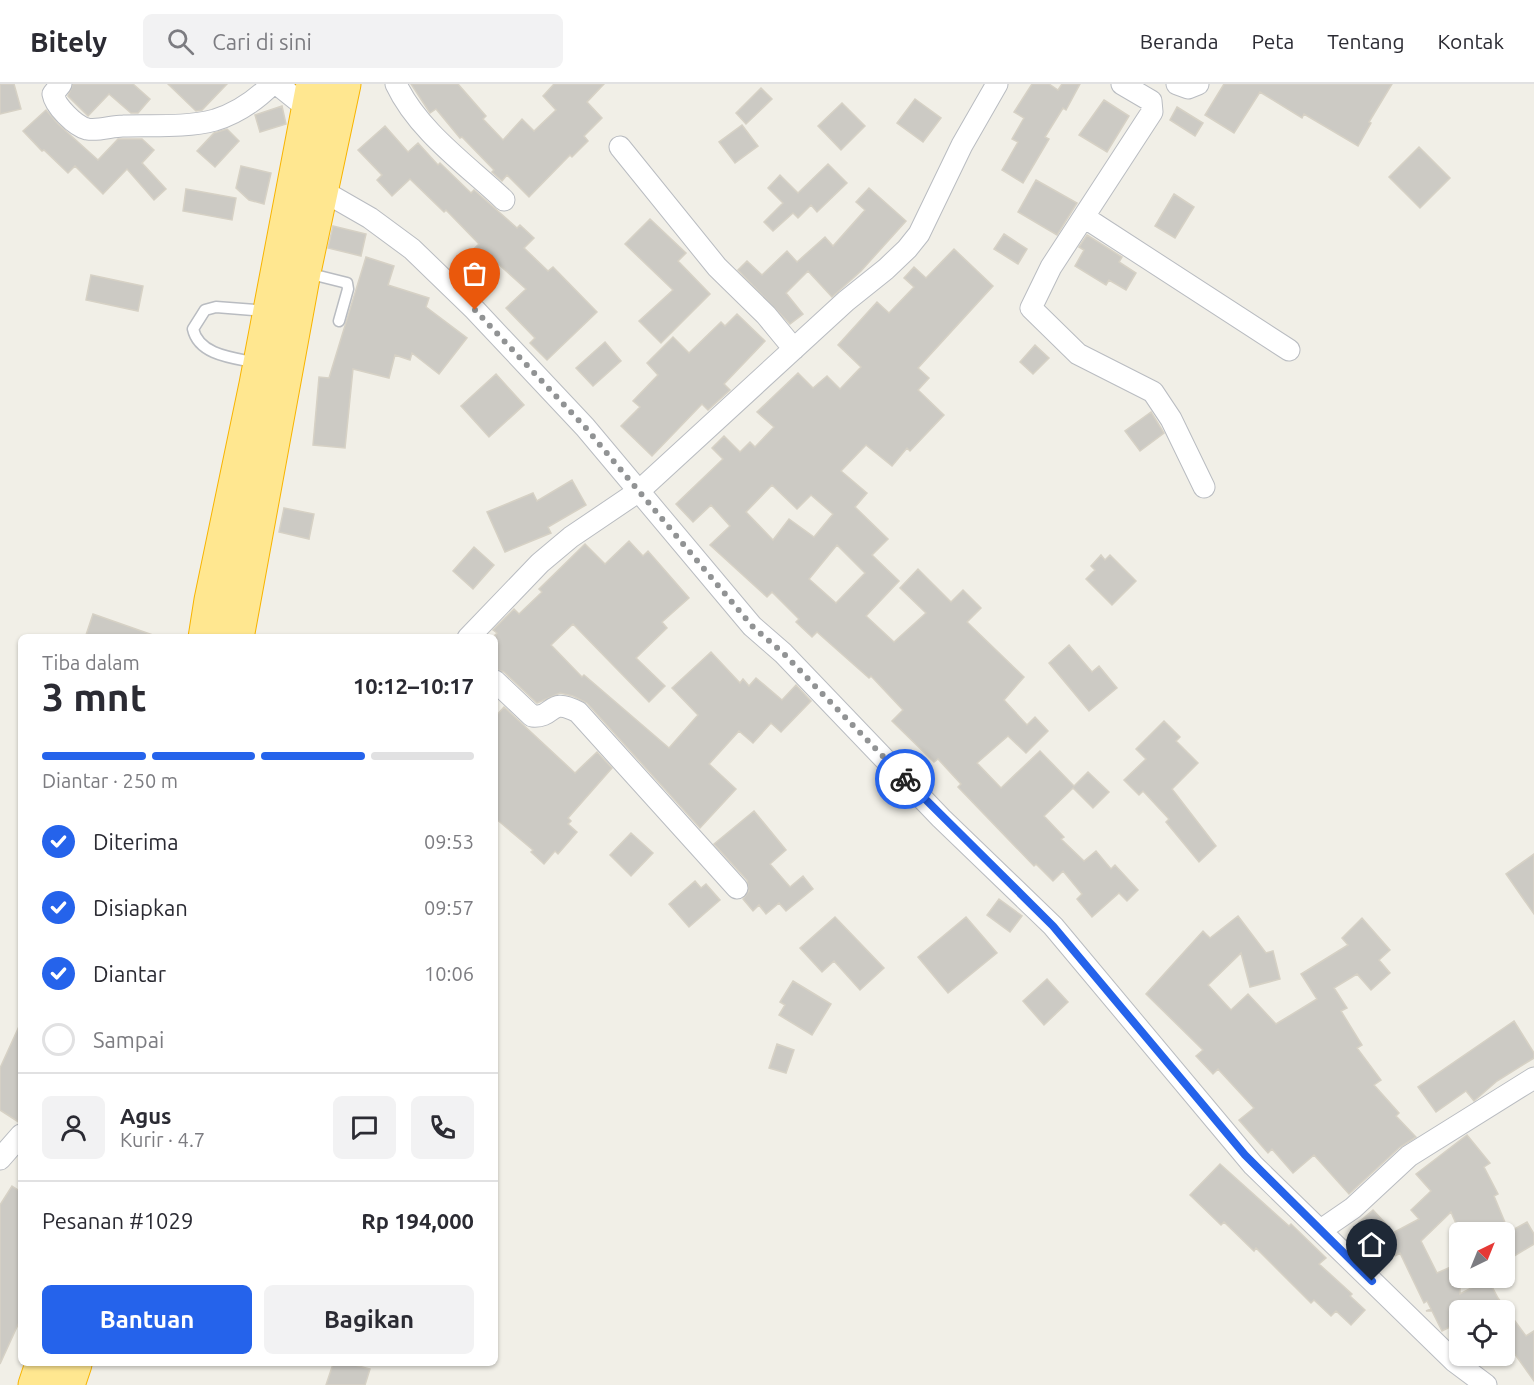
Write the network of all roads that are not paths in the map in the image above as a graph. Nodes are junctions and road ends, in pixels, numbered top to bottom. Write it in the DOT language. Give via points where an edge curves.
graph roads {
  1 [pos="61,84"];
  2 [pos="272,84"];
  3 [pos="277,84"];
  4 [pos="344,84"];
  5 [pos="396,84"];
  6 [pos="997,84"];
  7 [pos="1122,84"];
  8 [pos="1177,84"];
  9 [pos="1198,84"];
  10 [pos="311,95"];
  11 [pos="620,147"];
  12 [pos="323,191"];
  13 [pos="504,200"];
  14 [pos="1084,217"];
  15 [pos="304,272"];
  16 [pos="269,311"];
  17 [pos="339,321"];
  18 [pos="794,349"];
  19 [pos="1289,350"];
  20 [pos="258,363"];
  21 [pos="1204,487"];
  22 [pos="639,491"];
  23 [pos="206,634"];
  24 [pos="238,634"];
  25 [pos="472,634"];
  26 [pos="498,684"];
  27 [pos="737,888"];
  28 [pos="1534,1078"];
  29 [pos="18,1138"];
  30 [pos="0,1159"];
  31 [pos="1321,1230"];
  32 [pos="41,1366"];
  33 [pos="74,1366"];
  34 [pos="35,1385"];
  35 [pos="68,1385"];
  36 [pos="1486,1385"];
  1 -- 2 [label="street" via="53,94 56,104 88,129 214,120 242,109"];
  3 -- 10 [label="street" via="297,100"];
  4 -- 12 [label="highway"];
  5 -- 13 [label="street" via="401,96 434,135"];
  6 -- 18 [label="street" via="919,234 886,269"];
  7 -- 14 [label="street" via="1151,101 1152,111"];
  8 -- 9 [label="street" via="1188,88"];
  10 -- 16 [label="highway"];
  11 -- 18 [label="street" via="717,267"];
  12 -- 15 [label="highway"];
  12 -- 22 [label="street" via="370,218 412,249 585,427"];
  14 -- 19 [label="street"];
  14 -- 21 [label="street" via="1051,267 1031,308 1078,354 1153,392 1171,419"];
  15 -- 17 [label="lane" via="347,284"];
  15 -- 24 [label="highway"];
  16 -- 20 [label="highway"];
  16 -- 20 [label="lane" via="216,307 205,310 193,329 198,343 207,349"];
  18 -- 22 [label="street"];
  20 -- 23 [label="highway"];
  22 -- 25 [label="street" via="540,563"];
  22 -- 31 [label="street" via="752,626 1053,926 1248,1158"];
  26 -- 27 [label="street" via="532,716 544,715 561,705 578,712"];
  28 -- 31 [label="street" via="1409,1156 1353,1208"];
  29 -- 30 [label="street"];
  31 -- 36 [label="street" via="1454,1361"];
  32 -- 34 [label="highway"];
  33 -- 35 [label="highway"];
}
